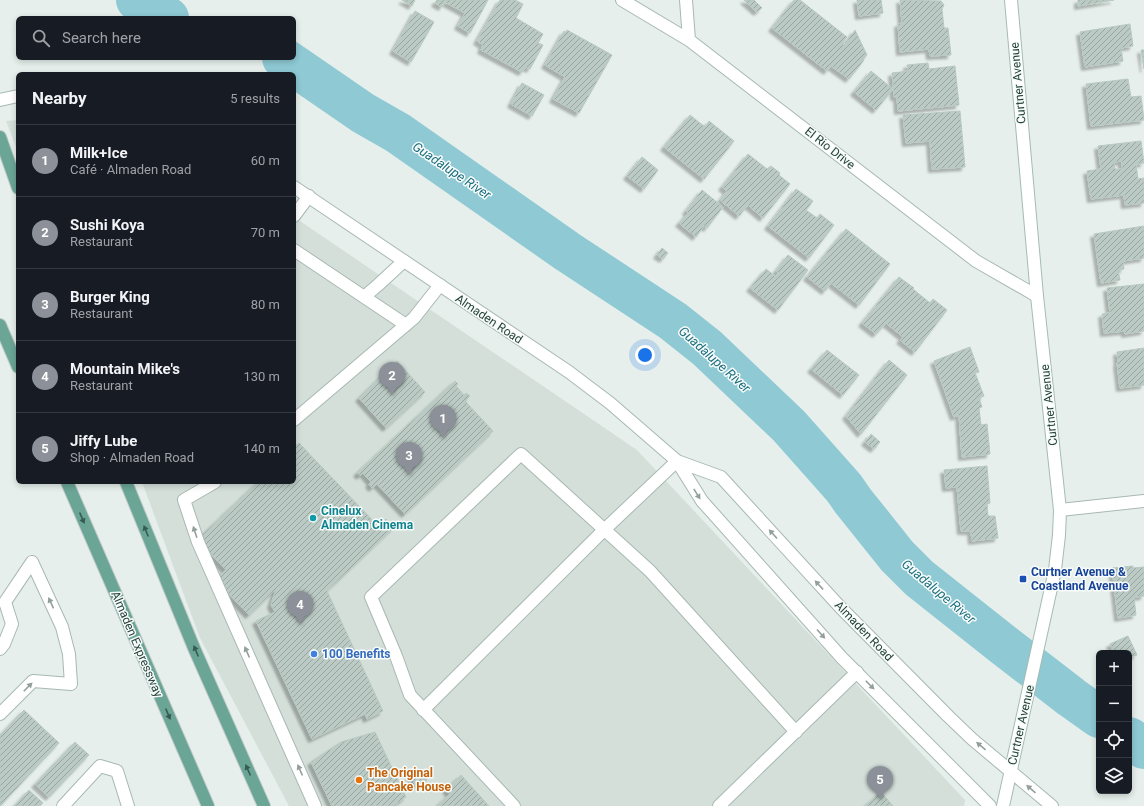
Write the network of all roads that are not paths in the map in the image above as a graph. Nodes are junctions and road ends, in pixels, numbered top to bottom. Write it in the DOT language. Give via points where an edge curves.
graph roads {
  1 [pos="622,0"];
  2 [pos="686,0"];
  3 [pos="1011,0"];
  4 [pos="689,40"];
  5 [pos="16,96"];
  6 [pos="0,100"];
  7 [pos="0,137"];
  8 [pos="16,182"];
  9 [pos="296,188"];
  10 [pos="309,196"];
  11 [pos="296,213"];
  12 [pos="296,251"];
  13 [pos="404,261"];
  14 [pos="440,285"];
  15 [pos="1037,296"];
  16 [pos="364,297"];
  17 [pos="0,325"];
  18 [pos="406,325"];
  19 [pos="16,363"];
  20 [pos="296,418"];
  21 [pos="677,461"];
  22 [pos="68,484"];
  23 [pos="127,484"];
  24 [pos="212,484"];
  25 [pos="1144,501"];
  26 [pos="1060,510"];
  27 [pos="604,530"];
  28 [pos="0,649"];
  29 [pos="857,672"];
  30 [pos="424,710"];
  31 [pos="0,714"];
  32 [pos="796,732"];
  33 [pos="1011,771"];
  34 [pos="64,806"];
  35 [pos="128,806"];
  36 [pos="208,806"];
  37 [pos="264,806"];
  38 [pos="315,806"];
  39 [pos="514,806"];
  40 [pos="719,806"];
  41 [pos="990,806"];
  42 [pos="1003,806"];
  43 [pos="1052,806"];
  1 -- 4 [label="street, El Rio Drive"];
  2 -- 4 [label="street"];
  3 -- 15 [label="street, Curtner Avenue"];
  4 -- 15 [label="street, El Rio Drive" via="976,261"];
  5 -- 6 [label="street"];
  7 -- 8 [label="main road"];
  9 -- 10 [label="street, Almaden Road"];
  10 -- 11 [label="street"];
  10 -- 13 [label="street, Almaden Road"];
  12 -- 16 [label="street"];
  13 -- 14 [label="street, Almaden Road"];
  13 -- 16 [label="street"];
  14 -- 18 [label="street"];
  14 -- 21 [label="street, Almaden Road" via="569,372 610,403"];
  15 -- 26 [label="street, Curtner Avenue"];
  16 -- 18 [label="street"];
  17 -- 19 [label="main road"];
  18 -- 20 [label="street"];
  21 -- 27 [label="street"];
  21 -- 29 [label="street, Almaden Road, one-way" via="702,501"];
  33 -- 21 [label="street, Almaden Road, one-way" via="948,716 841,608 721,477"];
  22 -- 36 [label="main road, Almaden Expressway, one-way"];
  37 -- 23 [label="main road, one-way" via="194,648"];
  38 -- 24 [label="street, one-way" via="198,542 184,500"];
  25 -- 26 [label="street"];
  26 -- 33 [label="street, Curtner Avenue" via="1055,570"];
  27 -- 30 [label="street"];
  27 -- 30 [label="street" via="521,454 371,597 410,695"];
  27 -- 32 [label="street" via="650,571"];
  31 -- 28 [label="street, one-way" via="33,681 71,684 69,654 62,627 32,562 5,602 12,624"];
  29 -- 32 [label="street"];
  29 -- 41 [label="street, Almaden Road, one-way"];
  30 -- 39 [label="street"];
  32 -- 40 [label="street"];
  33 -- 42 [label="street, Curtner Avenue"];
  43 -- 33 [label="street, Almaden Road, one-way"];
  34 -- 35 [label="street" via="100,766 117,771"];
}
